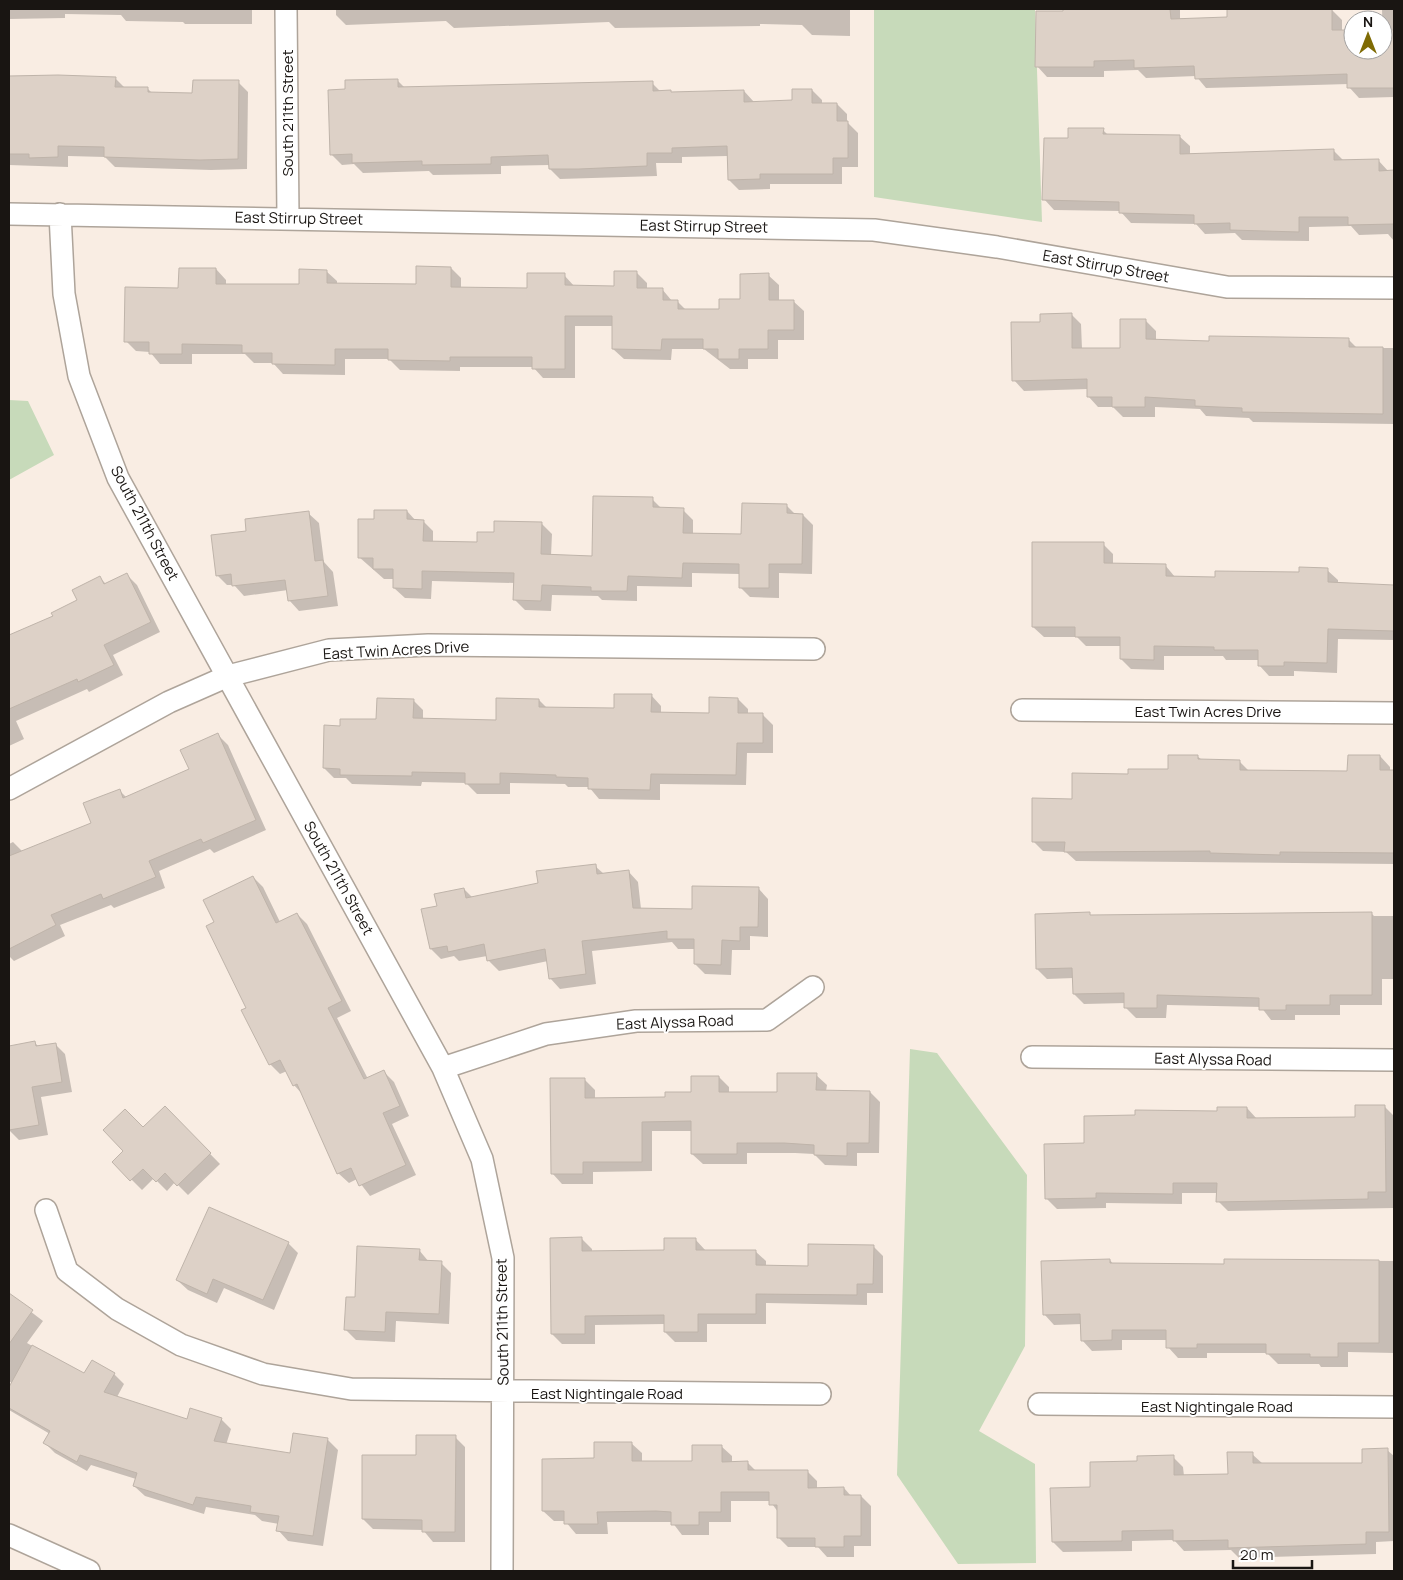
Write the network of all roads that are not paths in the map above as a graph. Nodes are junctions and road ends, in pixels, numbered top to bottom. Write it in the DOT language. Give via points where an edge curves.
graph roads {
  1 [pos="286,9"];
  2 [pos="9,214"];
  3 [pos="60,214"];
  4 [pos="288,218"];
  5 [pos="1394,288"];
  6 [pos="814,649"];
  7 [pos="228,676"];
  8 [pos="1022,710"];
  9 [pos="1394,713"];
  10 [pos="9,789"];
  11 [pos="813,987"];
  12 [pos="1032,1057"];
  13 [pos="1394,1060"];
  14 [pos="443,1068"];
  15 [pos="46,1210"];
  16 [pos="504,1392"];
  17 [pos="820,1394"];
  18 [pos="1039,1404"];
  19 [pos="1394,1407"];
  20 [pos="9,1534"];
  21 [pos="89,1571"];
  22 [pos="502,1571"];
  1 -- 4 [label="street, South 211th Street"];
  2 -- 3 [label="street, East Stirrup Street"];
  3 -- 4 [label="street, East Stirrup Street"];
  3 -- 7 [label="street, South 211th Street" via="64,294 79,376 118,478"];
  4 -- 5 [label="street, East Stirrup Street" via="874,230 997,247 1228,287"];
  6 -- 7 [label="street, East Twin Acres Drive" via="418,646 329,650"];
  7 -- 10 [label="street, East Twin Acres Drive" via="169,702"];
  7 -- 14 [label="street, South 211th Street"];
  8 -- 9 [label="street, East Twin Acres Drive"];
  11 -- 14 [label="street, East Alyssa Road" via="767,1020 636,1021 555,1033"];
  12 -- 13 [label="street, East Alyssa Road"];
  14 -- 16 [label="street, South 211th Street" via="482,1160 503,1258"];
  15 -- 16 [label="street, East Nightingale Road" via="67,1271 117,1309 181,1345 263,1374 351,1389"];
  16 -- 17 [label="street, East Nightingale Road"];
  16 -- 22 [label="street, South 211th Street"];
  18 -- 19 [label="street, East Nightingale Road"];
  20 -- 21 [label="street"];
}
